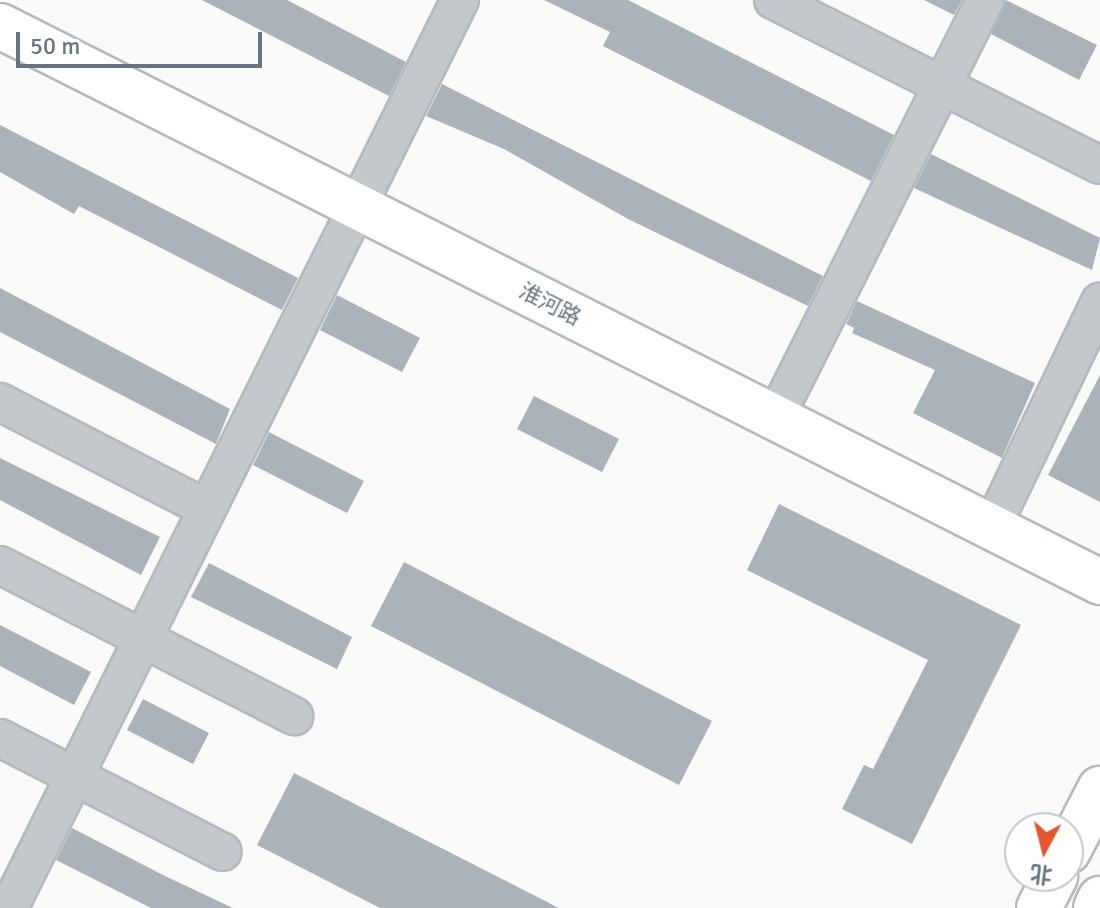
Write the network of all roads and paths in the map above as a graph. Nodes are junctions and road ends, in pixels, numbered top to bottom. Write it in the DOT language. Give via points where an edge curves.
graph roads {
  1 [pos="460,0"];
  2 [pos="773,0"];
  3 [pos="985,0"];
  4 [pos="0,26"];
  5 [pos="941,85"];
  6 [pos="1100,165"];
  7 [pos="357,207"];
  8 [pos="1100,302"];
  9 [pos="0,402"];
  10 [pos="775,418"];
  11 [pos="207,509"];
  12 [pos="992,527"];
  13 [pos="0,565"];
  14 [pos="1100,582"];
  15 [pos="143,639"];
  16 [pos="294,716"];
  17 [pos="0,738"];
  18 [pos="74,776"];
  19 [pos="1100,789"];
  20 [pos="1084,820"];
  21 [pos="223,852"];
  22 [pos="1100,899"];
  23 [pos="9,908"];
  24 [pos="1096,908"];
  1 -- 7 [label="street"];
  2 -- 5 [label="street"];
  3 -- 5 [label="street"];
  4 -- 7 [label="street, 淮河路"];
  5 -- 6 [label="street"];
  5 -- 10 [label="street"];
  7 -- 10 [label="street, 淮河路"];
  7 -- 11 [label="street"];
  8 -- 12 [label="street"];
  9 -- 11 [label="street"];
  10 -- 12 [label="street, 淮河路"];
  11 -- 15 [label="street"];
  12 -- 14 [label="street, 淮河路"];
  13 -- 15 [label="street"];
  15 -- 16 [label="street"];
  15 -- 18 [label="street"];
  17 -- 18 [label="street"];
  18 -- 21 [label="street"];
  18 -- 23 [label="street"];
  19 -- 20 [label="street"];
  22 -- 24 [label="street"];
}
